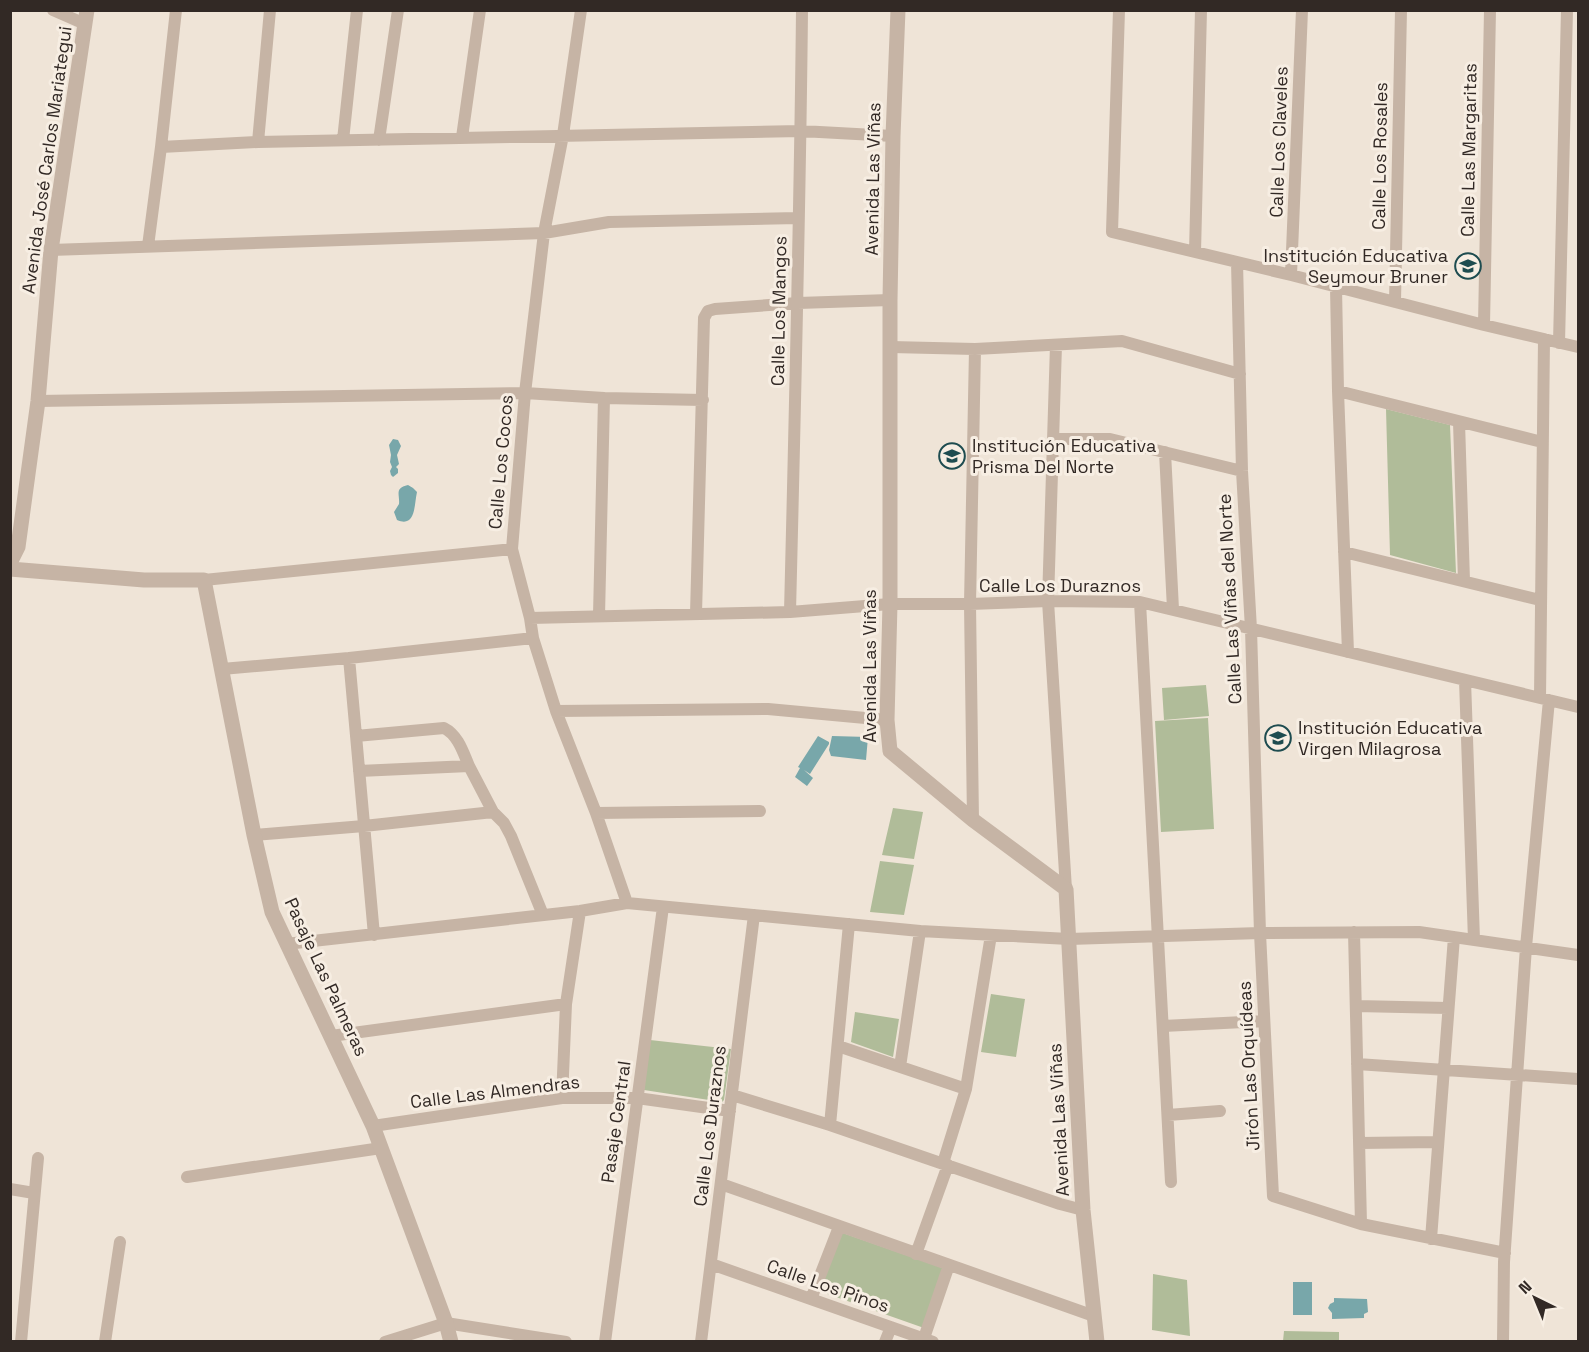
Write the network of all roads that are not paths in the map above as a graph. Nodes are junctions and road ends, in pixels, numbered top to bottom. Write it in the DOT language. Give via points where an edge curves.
graph roads {
  1 [pos="53,10"];
  2 [pos="176,10"];
  3 [pos="270,10"];
  4 [pos="357,10"];
  5 [pos="398,10"];
  6 [pos="480,10"];
  7 [pos="581,10"];
  8 [pos="802,10"];
  9 [pos="898,10"];
  10 [pos="1119,10"];
  11 [pos="1201,10"];
  12 [pos="1302,10"];
  13 [pos="1401,10"];
  14 [pos="1490,10"];
  15 [pos="1567,10"];
  16 [pos="86,17"];
  17 [pos="801,131"];
  18 [pos="563,135"];
  19 [pos="893,136"];
  20 [pos="462,137"];
  21 [pos="343,140"];
  22 [pos="379,140"];
  23 [pos="258,142"];
  24 [pos="161,147"];
  25 [pos="798,218"];
  26 [pos="544,233"];
  27 [pos="148,246"];
  28 [pos="51,250"];
  29 [pos="1195,252"];
  30 [pos="1237,262"];
  31 [pos="1291,275"];
  32 [pos="1336,287"];
  33 [pos="890,300"];
  34 [pos="1395,302"];
  35 [pos="798,303"];
  36 [pos="1484,325"];
  37 [pos="1544,339"];
  38 [pos="1559,343"];
  39 [pos="1056,345"];
  40 [pos="891,346"];
  41 [pos="1578,347"];
  42 [pos="975,348"];
  43 [pos="1240,374"];
  44 [pos="1338,391"];
  45 [pos="525,393"];
  46 [pos="604,398"];
  47 [pos="703,400"];
  48 [pos="38,401"];
  49 [pos="1459,422"];
  50 [pos="1053,438"];
  51 [pos="1542,442"];
  52 [pos="1165,452"];
  53 [pos="1242,471"];
  54 [pos="14,547"];
  55 [pos="512,549"];
  56 [pos="1344,552"];
  57 [pos="10,563"];
  58 [pos="10,569"];
  59 [pos="204,580"];
  60 [pos="1464,581"];
  61 [pos="1048,600"];
  62 [pos="1540,600"];
  63 [pos="1140,602"];
  64 [pos="890,604"];
  65 [pos="970,604"];
  66 [pos="1173,609"];
  67 [pos="790,612"];
  68 [pos="696,614"];
  69 [pos="599,616"];
  70 [pos="530,618"];
  71 [pos="1251,629"];
  72 [pos="533,638"];
  73 [pos="1348,652"];
  74 [pos="349,658"];
  75 [pos="222,669"];
  76 [pos="1465,680"];
  77 [pos="1544,699"];
  78 [pos="1578,707"];
  79 [pos="556,711"];
  80 [pos="887,720"];
  81 [pos="356,736"];
  82 [pos="469,766"];
  83 [pos="359,771"];
  84 [pos="760,811"];
  85 [pos="493,812"];
  86 [pos="596,813"];
  87 [pos="973,820"];
  88 [pos="364,826"];
  89 [pos="254,835"];
  90 [pos="1066,889"];
  91 [pos="627,903"];
  92 [pos="663,907"];
  93 [pos="580,911"];
  94 [pos="543,915"];
  95 [pos="754,915"];
  96 [pos="849,924"];
  97 [pos="920,931"];
  98 [pos="1354,932"];
  99 [pos="1260,933"];
  100 [pos="374,935"];
  101 [pos="991,935"];
  102 [pos="1158,936"];
  103 [pos="1454,937"];
  104 [pos="1070,939"];
  105 [pos="1474,940"];
  106 [pos="286,944"];
  107 [pos="1527,947"];
  108 [pos="1578,955"];
  109 [pos="566,1004"];
  110 [pos="1356,1006"];
  111 [pos="1448,1008"];
  112 [pos="1264,1021"];
  113 [pos="1163,1026"];
  114 [pos="331,1036"];
  115 [pos="838,1046"];
  116 [pos="1357,1064"];
  117 [pos="900,1067"];
  118 [pos="1444,1070"];
  119 [pos="1517,1076"];
  120 [pos="1578,1079"];
  121 [pos="966,1089"];
  122 [pos="732,1095"];
  123 [pos="562,1098"];
  124 [pos="638,1098"];
  125 [pos="730,1111"];
  126 [pos="1220,1111"];
  127 [pos="1168,1115"];
  128 [pos="830,1125"];
  129 [pos="373,1126"];
  130 [pos="1438,1142"];
  131 [pos="1359,1143"];
  132 [pos="381,1148"];
  133 [pos="38,1158"];
  134 [pos="946,1164"];
  135 [pos="188,1177"];
  136 [pos="1171,1182"];
  137 [pos="721,1184"];
  138 [pos="10,1189"];
  139 [pos="34,1193"];
  140 [pos="1083,1210"];
  141 [pos="1361,1224"];
  142 [pos="839,1227"];
  143 [pos="1431,1239"];
  144 [pos="120,1242"];
  145 [pos="1505,1253"];
  146 [pos="916,1254"];
  147 [pos="711,1264"];
  148 [pos="948,1265"];
  149 [pos="811,1299"];
  150 [pos="1094,1316"];
  151 [pos="446,1323"];
  152 [pos="891,1327"];
  153 [pos="549,1340"];
  154 [pos="929,1340"];
  155 [pos="21,1341"];
  156 [pos="105,1341"];
  157 [pos="386,1341"];
  158 [pos="451,1341"];
  159 [pos="566,1341"];
  160 [pos="605,1341"];
  161 [pos="701,1341"];
  162 [pos="885,1341"];
  163 [pos="1097,1341"];
  164 [pos="1503,1341"];
  1 -- 16 [label="street"];
  2 -- 24 [label="street"];
  3 -- 23 [label="street"];
  4 -- 21 [label="street"];
  5 -- 22 [label="street"];
  6 -- 20 [label="street"];
  7 -- 18 [label="street, Calle Los Cocos"];
  8 -- 17 [label="street, Calle Los Mangos"];
  9 -- 19 [label="street, Avenida Las Viñas"];
  10 -- 29 [label="street" via="1112,232"];
  11 -- 29 [label="street"];
  12 -- 31 [label="street, Calle Los Claveles"];
  13 -- 34 [label="street, Calle Los Rosales"];
  14 -- 36 [label="street, Calle Las Margaritas"];
  15 -- 38 [label="street"];
  16 -- 28 [label="street, Avenida José Carlos Mariategui"];
  17 -- 18 [label="street"];
  17 -- 19 [label="street"];
  17 -- 25 [label="street, Calle Los Mangos"];
  18 -- 20 [label="street"];
  18 -- 26 [label="street, Calle Los Cocos"];
  19 -- 33 [label="street, Avenida Las Viñas"];
  20 -- 22 [label="street"];
  21 -- 22 [label="street"];
  21 -- 23 [label="street"];
  23 -- 24 [label="street"];
  24 -- 27 [label="street"];
  25 -- 26 [label="street" via="609,222"];
  25 -- 35 [label="street, Calle Los Mangos"];
  26 -- 27 [label="street"];
  26 -- 45 [label="street, Calle Los Cocos"];
  27 -- 28 [label="street"];
  28 -- 48 [label="street, Avenida José Carlos Mariategui"];
  29 -- 30 [label="street"];
  30 -- 31 [label="street"];
  30 -- 43 [label="street, Calle Las Viñas del Norte"];
  31 -- 32 [label="street"];
  32 -- 34 [label="street"];
  32 -- 44 [label="street"];
  33 -- 35 [label="street"];
  33 -- 40 [label="street, Avenida Las Viñas"];
  34 -- 36 [label="street"];
  35 -- 47 [label="street" via="708,311"];
  35 -- 67 [label="street, Calle Los Mangos"];
  36 -- 37 [label="street"];
  37 -- 38 [label="street"];
  37 -- 51 [label="street"];
  38 -- 41 [label="street"];
  39 -- 42 [label="street"];
  39 -- 43 [label="street" via="1122,341"];
  39 -- 50 [label="street"];
  40 -- 42 [label="street"];
  40 -- 64 [label="street, Avenida Las Viñas"];
  42 -- 65 [label="street"];
  43 -- 53 [label="street, Calle Las Viñas del Norte"];
  44 -- 49 [label="street"];
  44 -- 56 [label="street"];
  45 -- 46 [label="street"];
  45 -- 48 [label="street"];
  45 -- 55 [label="street, Calle Los Cocos"];
  46 -- 47 [label="street"];
  46 -- 69 [label="street"];
  47 -- 68 [label="street"];
  48 -- 54 [label="street, Avenida José Carlos Mariategui"];
  49 -- 51 [label="street"];
  49 -- 60 [label="street"];
  50 -- 52 [label="street" via="1110,439"];
  50 -- 61 [label="street"];
  51 -- 62 [label="street"];
  52 -- 53 [label="street"];
  52 -- 66 [label="street"];
  53 -- 71 [label="street, Calle Las Viñas del Norte"];
  54 -- 57 [label="street, Avenida José Carlos Mariategui"];
  55 -- 59 [label="street"];
  55 -- 70 [label="street, Calle Los Cocos"];
  56 -- 60 [label="street"];
  56 -- 73 [label="street"];
  58 -- 59 [label="street" via="144,580"];
  59 -- 75 [label="street, Pasaje Las Palmeras"];
  60 -- 62 [label="street"];
  61 -- 63 [label="street, Calle Los Duraznos"];
  61 -- 65 [label="street, Calle Los Duraznos"];
  61 -- 90 [label="street"];
  62 -- 77 [label="street"];
  63 -- 66 [label="street, Calle Los Duraznos"];
  63 -- 102 [label="street"];
  64 -- 65 [label="street, Calle Los Duraznos"];
  64 -- 67 [label="street, Calle Los Duraznos"];
  64 -- 80 [label="street, Avenida Las Viñas"];
  65 -- 87 [label="street"];
  66 -- 71 [label="street, Calle Los Duraznos"];
  67 -- 68 [label="street, Calle Los Duraznos"];
  68 -- 69 [label="street, Calle Los Duraznos"];
  69 -- 70 [label="street, Calle Los Duraznos"];
  70 -- 72 [label="street, Calle Los Cocos"];
  71 -- 73 [label="street, Calle Los Duraznos"];
  71 -- 99 [label="street, Calle Las Viñas del Norte"];
  72 -- 74 [label="street"];
  72 -- 79 [label="street, Calle Los Cocos"];
  73 -- 76 [label="street, Calle Los Duraznos"];
  74 -- 75 [label="street"];
  74 -- 81 [label="street"];
  75 -- 89 [label="street, Pasaje Las Palmeras"];
  76 -- 77 [label="street, Calle Los Duraznos"];
  76 -- 105 [label="street"];
  77 -- 78 [label="street, Calle Los Duraznos"];
  77 -- 107 [label="street"];
  79 -- 80 [label="street" via="768,709"];
  79 -- 86 [label="street, Calle Los Cocos"];
  80 -- 87 [label="street, Avenida Las Viñas" via="890,751"];
  81 -- 82 [label="street" via="444,728 456,738"];
  81 -- 83 [label="street"];
  82 -- 83 [label="street"];
  82 -- 85 [label="street"];
  83 -- 88 [label="street"];
  84 -- 86 [label="street"];
  85 -- 88 [label="street"];
  85 -- 94 [label="street" via="512,836"];
  86 -- 91 [label="street, Calle Los Cocos"];
  87 -- 90 [label="street, Avenida Las Viñas"];
  88 -- 89 [label="street"];
  88 -- 100 [label="street"];
  89 -- 106 [label="street, Pasaje Las Palmeras" via="272,912"];
  90 -- 104 [label="street, Avenida Las Viñas"];
  91 -- 92 [label="street"];
  91 -- 93 [label="street"];
  92 -- 95 [label="street"];
  92 -- 124 [label="street, Pasaje Central"];
  93 -- 94 [label="street"];
  93 -- 109 [label="street"];
  94 -- 100 [label="street"];
  95 -- 96 [label="street"];
  95 -- 122 [label="street, Calle Los Duraznos"];
  96 -- 97 [label="street"];
  96 -- 115 [label="street"];
  97 -- 101 [label="street"];
  97 -- 117 [label="street"];
  98 -- 99 [label="street"];
  98 -- 103 [label="street" via="1419,932"];
  98 -- 110 [label="street"];
  99 -- 102 [label="street"];
  99 -- 112 [label="street, Jirón Las Orquídeas"];
  100 -- 106 [label="street"];
  101 -- 104 [label="street"];
  101 -- 121 [label="street"];
  102 -- 104 [label="street"];
  102 -- 113 [label="street"];
  103 -- 105 [label="street"];
  103 -- 111 [label="street"];
  104 -- 140 [label="street, Avenida Las Viñas"];
  105 -- 107 [label="street"];
  106 -- 114 [label="street, Pasaje Las Palmeras"];
  107 -- 108 [label="street"];
  107 -- 119 [label="street"];
  109 -- 114 [label="street"];
  109 -- 123 [label="street"];
  110 -- 111 [label="street"];
  110 -- 116 [label="street"];
  111 -- 118 [label="street"];
  112 -- 113 [label="street"];
  112 -- 141 [label="street, Jirón Las Orquídeas" via="1274,1196"];
  113 -- 127 [label="street"];
  114 -- 129 [label="street, Pasaje Las Palmeras"];
  115 -- 117 [label="street"];
  115 -- 128 [label="street"];
  116 -- 118 [label="street"];
  116 -- 131 [label="street"];
  117 -- 121 [label="street"];
  118 -- 119 [label="street"];
  118 -- 130 [label="street"];
  119 -- 120 [label="street"];
  119 -- 145 [label="street"];
  121 -- 134 [label="street"];
  122 -- 125 [label="street, Calle Los Duraznos"];
  122 -- 128 [label="street"];
  123 -- 124 [label="street, Calle Las Almendras"];
  123 -- 129 [label="street, Calle Las Almendras"];
  124 -- 125 [label="street, Calle Las Almendras"];
  124 -- 160 [label="street, Pasaje Central"];
  125 -- 137 [label="street, Calle Los Duraznos"];
  126 -- 127 [label="street"];
  127 -- 136 [label="street"];
  128 -- 134 [label="street"];
  129 -- 132 [label="street, Pasaje Las Palmeras"];
  130 -- 131 [label="street"];
  130 -- 143 [label="street"];
  131 -- 141 [label="street"];
  132 -- 135 [label="street"];
  132 -- 151 [label="street, Pasaje Las Palmeras"];
  133 -- 139 [label="street"];
  134 -- 140 [label="street"];
  134 -- 146 [label="street"];
  137 -- 142 [label="street"];
  137 -- 147 [label="street, Calle Los Duraznos"];
  138 -- 139 [label="street"];
  139 -- 155 [label="street"];
  140 -- 150 [label="street, Avenida Las Viñas"];
  141 -- 143 [label="street"];
  142 -- 146 [label="street"];
  142 -- 149 [label="street"];
  143 -- 145 [label="street"];
  144 -- 156 [label="street"];
  145 -- 164 [label="street"];
  146 -- 148 [label="street"];
  147 -- 149 [label="street, Calle Los Pinos"];
  147 -- 161 [label="street, Calle Los Duraznos"];
  148 -- 150 [label="street"];
  148 -- 154 [label="street"];
  149 -- 152 [label="street, Calle Los Pinos"];
  150 -- 163 [label="street, Avenida Las Viñas"];
  151 -- 153 [label="street"];
  151 -- 157 [label="street"];
  151 -- 158 [label="street, Pasaje Las Palmeras"];
  152 -- 154 [label="street, Calle Los Pinos"];
  152 -- 162 [label="street"];
  153 -- 159 [label="street"];
}
